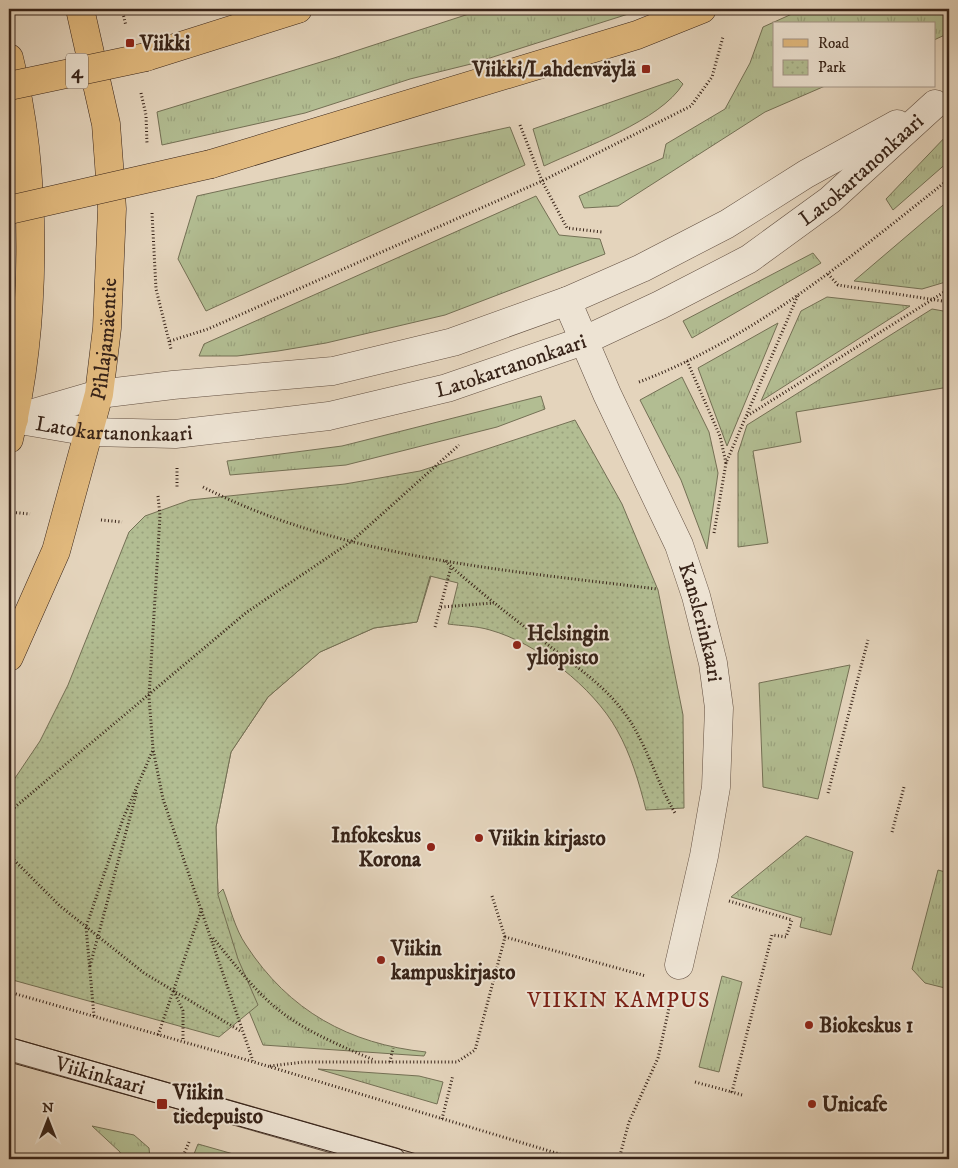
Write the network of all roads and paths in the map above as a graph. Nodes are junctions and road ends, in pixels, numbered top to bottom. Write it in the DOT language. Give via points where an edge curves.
graph roads {
  1 [pos="80,9"];
  2 [pos="298,9"];
  3 [pos="702,9"];
  4 [pos="723,37"];
  5 [pos="9,58"];
  6 [pos="9,86"];
  7 [pos="942,99"];
  8 [pos="146,115"];
  9 [pos="520,125"];
  10 [pos="148,154"];
  11 [pos="949,179"];
  12 [pos="542,181"];
  13 [pos="9,210"];
  14 [pos="152,212"];
  15 [pos="602,232"];
  16 [pos="828,274"];
  17 [pos="949,289"];
  18 [pos="799,295"];
  19 [pos="931,300"];
  20 [pos="567,301"];
  21 [pos="949,302"];
  22 [pos="584,341"];
  23 [pos="686,361"];
  24 [pos="658,375"];
  25 [pos="99,394"];
  26 [pos="745,417"];
  27 [pos="10,426"];
  28 [pos="90,432"];
  29 [pos="459,445"];
  30 [pos="726,463"];
  31 [pos="203,487"];
  32 [pos="158,496"];
  33 [pos="716,538"];
  34 [pos="352,541"];
  35 [pos="445,561"];
  36 [pos="452,567"];
  37 [pos="658,590"];
  38 [pos="495,603"];
  39 [pos="441,607"];
  40 [pos="435,627"];
  41 [pos="868,640"];
  42 [pos="9,657"];
  43 [pos="148,696"];
  44 [pos="153,749"];
  45 [pos="140,781"];
  46 [pos="904,788"];
  47 [pos="828,794"];
  48 [pos="9,812"];
  49 [pos="677,815"];
  50 [pos="892,832"];
  51 [pos="9,855"];
  52 [pos="696,892"];
  53 [pos="492,896"];
  54 [pos="202,908"];
  55 [pos="86,927"];
  56 [pos="98,936"];
  57 [pos="211,936"];
  58 [pos="505,937"];
  59 [pos="89,969"];
  60 [pos="677,974"];
  61 [pos="174,991"];
  62 [pos="9,992"];
  63 [pos="94,1016"];
  64 [pos="243,1032"];
  65 [pos="158,1035"];
  66 [pos="183,1042"];
  67 [pos="9,1048"];
  68 [pos="393,1048"];
  69 [pos="254,1062"];
  70 [pos="377,1062"];
  71 [pos="390,1062"];
  72 [pos="267,1066"];
  73 [pos="454,1075"];
  74 [pos="694,1082"];
  75 [pos="732,1092"];
  76 [pos="742,1095"];
  77 [pos="442,1119"];
  78 [pos="189,1142"];
  79 [pos="182,1159"];
  80 [pos="394,1159"];
  81 [pos="576,1159"];
  82 [pos="619,1159"];
  1 -- 25 [label="main road, Pihlajamäentie" via="106,124 111,191 107,328"];
  2 -- 6 [label="main road, 4, bridge" via="146,57"];
  3 -- 13 [label="main road, bridge" via="637,35 211,164"];
  4 -- 12 [label="path" via="712,77 691,106"];
  5 -- 27 [label="main road" via="25,141 30,228 26,329"];
  7 -- 20 [label="street, Latokartanonkaari" via="806,174 727,224 642,268"];
  7 -- 22 [label="street, Latokartanonkaari" via="830,200 749,259"];
  8 -- 10 [label="path"];
  9 -- 12 [label="path"];
  11 -- 16 [label="path"];
  12 -- 14 [label="path" via="208,329 170,341 156,289"];
  12 -- 15 [label="path" via="567,228"];
  16 -- 18 [label="path"];
  16 -- 19 [label="path" via="838,285"];
  17 -- 19 [label="path"];
  18 -- 23 [label="path"];
  18 -- 26 [label="path"];
  19 -- 21 [label="path"];
  19 -- 26 [label="path"];
  20 -- 22 [label="street, Kanslerinkaari"];
  20 -- 25 [label="street, Latokartanonkaari" via="453,342 333,371"];
  22 -- 28 [label="street, Latokartanonkaari" via="447,388 329,416 176,434"];
  22 -- 52 [label="street, Kanslerinkaari" via="679,545 713,663 719,708 716,787"];
  23 -- 24 [label="path"];
  23 -- 30 [label="path" via="720,436"];
  25 -- 27 [label="street, Latokartanonkaari"];
  25 -- 28 [label="main road, Pihlajamäentie"];
  26 -- 30 [label="path"];
  27 -- 28 [label="street, Latokartanonkaari"];
  28 -- 42 [label="main road, Pihlajamäentie" via="56,552"];
  29 -- 34 [label="path"];
  30 -- 33 [label="path" via="714,532"];
  31 -- 34 [label="path" via="242,507"];
  32 -- 43 [label="path" via="160,516"];
  34 -- 35 [label="path"];
  34 -- 43 [label="path" via="247,612"];
  35 -- 36 [label="path"];
  35 -- 37 [label="path"];
  36 -- 38 [label="path"];
  36 -- 39 [label="path"];
  38 -- 39 [label="path"];
  38 -- 49 [label="path" via="604,687 640,739 663,792"];
  39 -- 40 [label="path"];
  41 -- 47 [label="path"];
  43 -- 44 [label="path"];
  43 -- 48 [label="path"];
  44 -- 45 [label="path"];
  44 -- 54 [label="path" via="162,800"];
  45 -- 55 [label="path" via="123,819"];
  45 -- 56 [label="path"];
  46 -- 50 [label="path"];
  51 -- 55 [label="path"];
  52 -- 60 [label="street, Kanslerinkaari"];
  52 -- 75 [label="path" via="792,920 786,937 772,935"];
  53 -- 58 [label="path"];
  54 -- 57 [label="path"];
  54 -- 61 [label="path"];
  55 -- 56 [label="path"];
  55 -- 59 [label="path"];
  56 -- 59 [label="path"];
  56 -- 61 [label="path" via="144,973"];
  57 -- 64 [label="path"];
  57 -- 70 [label="path" via="261,994 281,1012 343,1048"];
  58 -- 60 [label="path"];
  58 -- 71 [label="path" via="475,1050 457,1062"];
  59 -- 63 [label="path"];
  60 -- 82 [label="path" via="658,1058 629,1122"];
  61 -- 64 [label="path"];
  61 -- 65 [label="path"];
  61 -- 66 [label="path" via="183,1011"];
  62 -- 63 [label="path"];
  63 -- 65 [label="path"];
  64 -- 69 [label="path"];
  65 -- 66 [label="path"];
  66 -- 69 [label="path"];
  67 -- 80 [label="lane, Viikinkaari"];
  68 -- 71 [label="path"];
  69 -- 72 [label="path"];
  70 -- 71 [label="path"];
  70 -- 72 [label="path" via="304,1062"];
  72 -- 77 [label="path"];
  73 -- 77 [label="path"];
  74 -- 75 [label="path"];
  75 -- 76 [label="path"];
  77 -- 81 [label="path"];
  78 -- 79 [label="path"];
}
